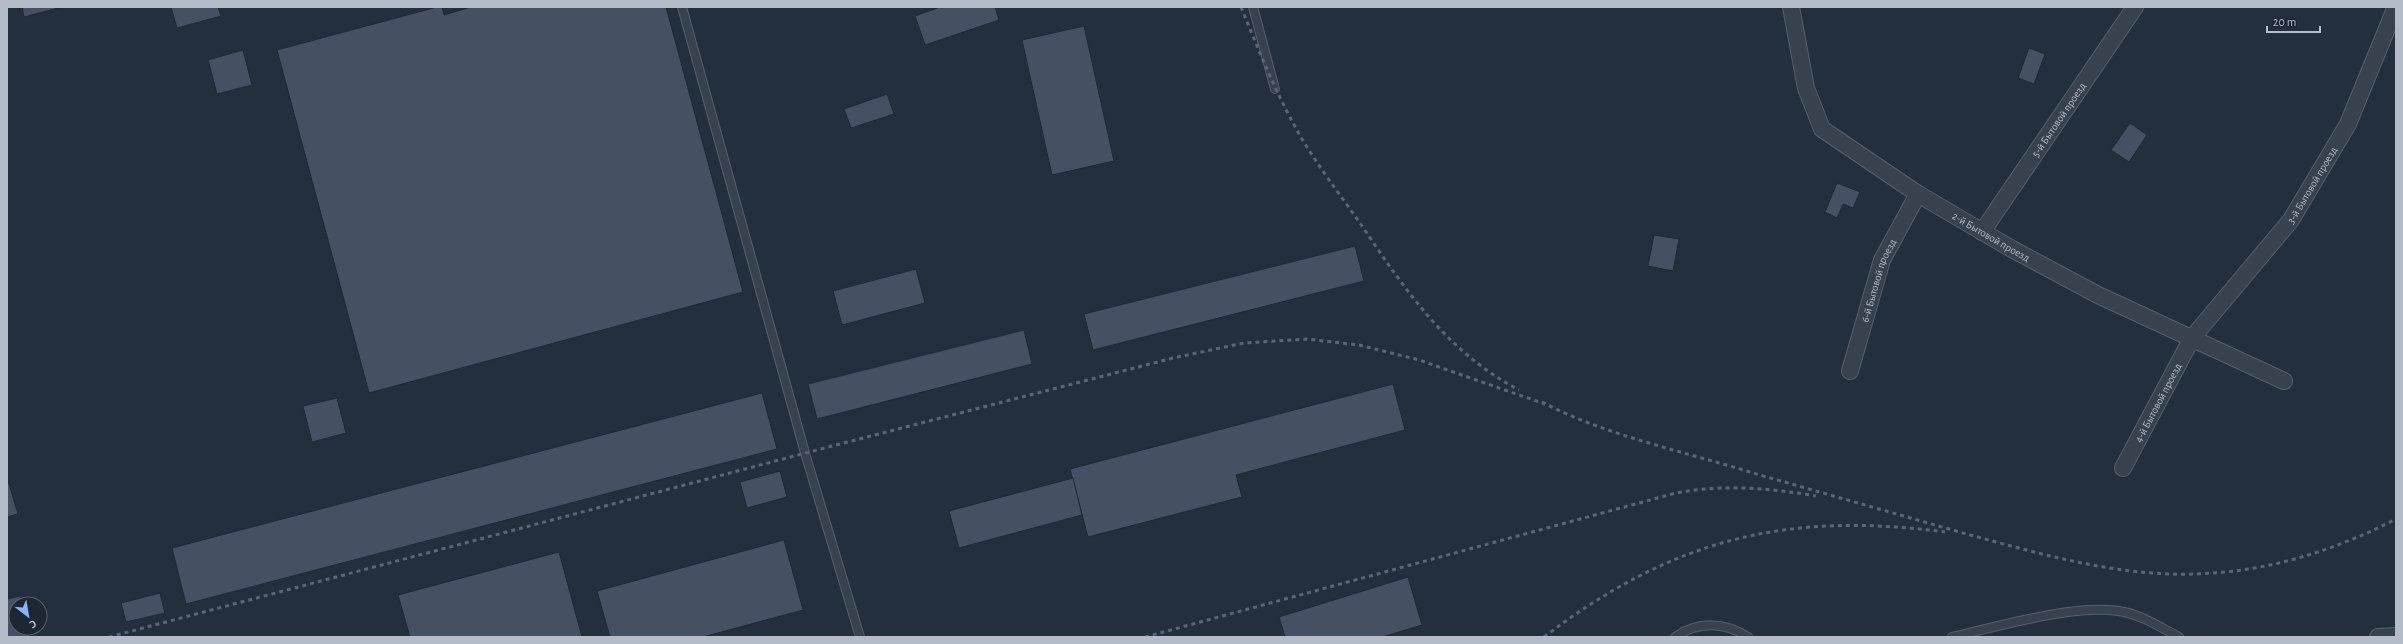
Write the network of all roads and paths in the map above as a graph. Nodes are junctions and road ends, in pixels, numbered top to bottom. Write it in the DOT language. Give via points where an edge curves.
graph roads {
  1 [pos="682,7"];
  2 [pos="1253,7"];
  3 [pos="1791,7"];
  4 [pos="2135,7"];
  5 [pos="2394,9"];
  6 [pos="1275,89"];
  7 [pos="1918,194"];
  8 [pos="1982,232"];
  9 [pos="2192,338"];
  10 [pos="1850,371"];
  11 [pos="2284,381"];
  12 [pos="2123,468"];
  13 [pos="2396,636"];
  14 [pos="860,637"];
  15 [pos="1676,637"];
  16 [pos="1748,637"];
  17 [pos="1952,637"];
  18 [pos="2180,637"];
  19 [pos="2378,637"];
  1 -- 14 [label="lane" via="805,453"];
  2 -- 6 [label="lane"];
  3 -- 7 [label="street, 2-й Бытовой проезд" via="1806,88 1822,129"];
  4 -- 8 [label="street, 5-й Бытовой проезд"];
  5 -- 9 [label="street, 3-й Бытовой проезд" via="2348,124 2291,220"];
  7 -- 8 [label="street, 2-й Бытовой проезд"];
  7 -- 10 [label="street, 6-й Бытовой проезд" via="1882,260"];
  8 -- 9 [label="street, 2-й Бытовой проезд" via="2098,295"];
  9 -- 11 [label="street, 2-й Бытовой проезд"];
  9 -- 12 [label="street, 4-й Бытовой проезд"];
  13 -- 19 [label="street"];
  15 -- 16 [label="lane" via="1708,624 1737,629"];
  17 -- 18 [label="lane" via="2052,615 2096,610 2124,612"];
}
